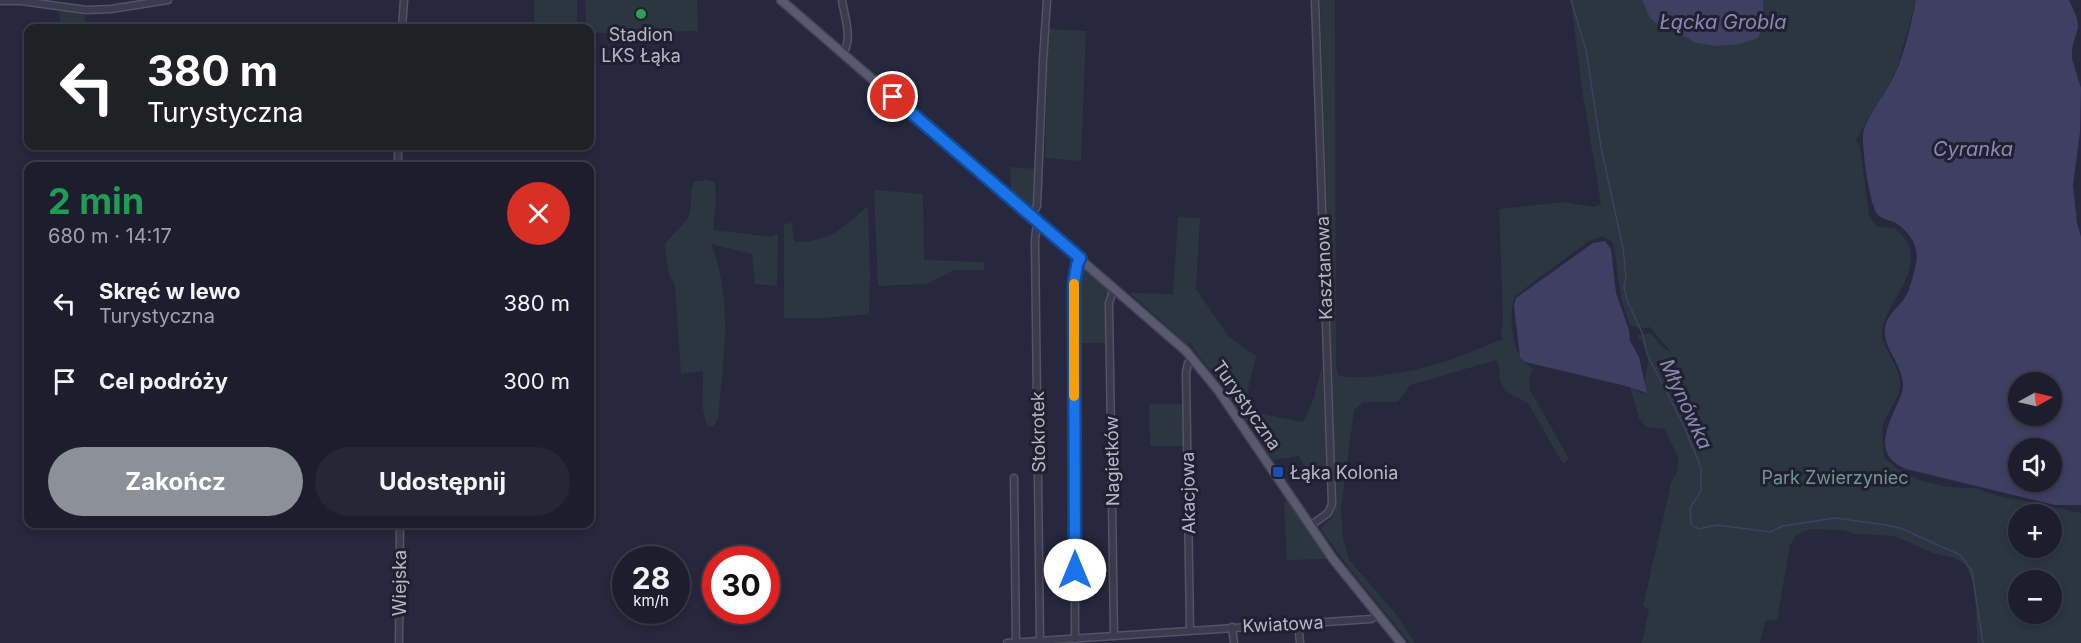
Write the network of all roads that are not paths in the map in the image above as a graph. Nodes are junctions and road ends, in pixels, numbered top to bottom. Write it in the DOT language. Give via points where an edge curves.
graph roads {
  1 [pos="168,0"];
  2 [pos="404,0"];
  3 [pos="781,0"];
  4 [pos="842,0"];
  5 [pos="1047,0"];
  6 [pos="1315,0"];
  7 [pos="0,2"];
  8 [pos="402,24"];
  9 [pos="842,54"];
  10 [pos="1031,216"];
  11 [pos="1040,224"];
  12 [pos="1080,258"];
  13 [pos="1114,288"];
  14 [pos="1193,359"];
  15 [pos="1014,478"];
  16 [pos="1310,526"];
  17 [pos="400,528"];
  18 [pos="1378,615"];
  19 [pos="1298,623"];
  20 [pos="1232,627"];
  21 [pos="1190,630"];
  22 [pos="1117,638"];
  23 [pos="1075,639"];
  24 [pos="1040,641"];
  25 [pos="1016,642"];
  26 [pos="399,643"];
  27 [pos="1007,643"];
  28 [pos="1234,643"];
  29 [pos="1300,643"];
  30 [pos="1401,643"];
  1 -- 7 [label="street" via="87,10"];
  2 -- 8 [label="street"];
  3 -- 9 [label="main road, Turystyczna"];
  4 -- 9 [label="street" via="848,39"];
  5 -- 10 [label="street" via="1037,206"];
  6 -- 16 [label="street, Kasztanowa" via="1332,504 1328,513"];
  9 -- 10 [label="main road, Turystyczna"];
  10 -- 11 [label="main road, Turystyczna"];
  11 -- 12 [label="main road, Turystyczna"];
  11 -- 24 [label="street, Stokrotek" via="1035,240"];
  12 -- 13 [label="main road, Turystyczna"];
  12 -- 23 [label="street" via="1074,283"];
  13 -- 14 [label="main road, Turystyczna"];
  13 -- 22 [label="street, Nagietków" via="1108,303"];
  14 -- 16 [label="main road, Turystyczna"];
  14 -- 21 [label="street, Akacjowa" via="1186,373"];
  15 -- 25 [label="street"];
  16 -- 18 [label="main road, Turystyczna"];
  17 -- 26 [label="street, Wiejska"];
  18 -- 19 [label="street, Kwiatowa" via="1371,619"];
  18 -- 30 [label="main road, Turystyczna"];
  19 -- 20 [label="street, Kwiatowa"];
  19 -- 29 [label="street"];
  20 -- 21 [label="street, Kwiatowa"];
  20 -- 28 [label="street"];
  21 -- 22 [label="street, Kwiatowa"];
  22 -- 23 [label="street, Kwiatowa"];
  23 -- 24 [label="street, Kwiatowa"];
  24 -- 25 [label="street, Kwiatowa"];
  25 -- 27 [label="street, Kwiatowa"];
}
